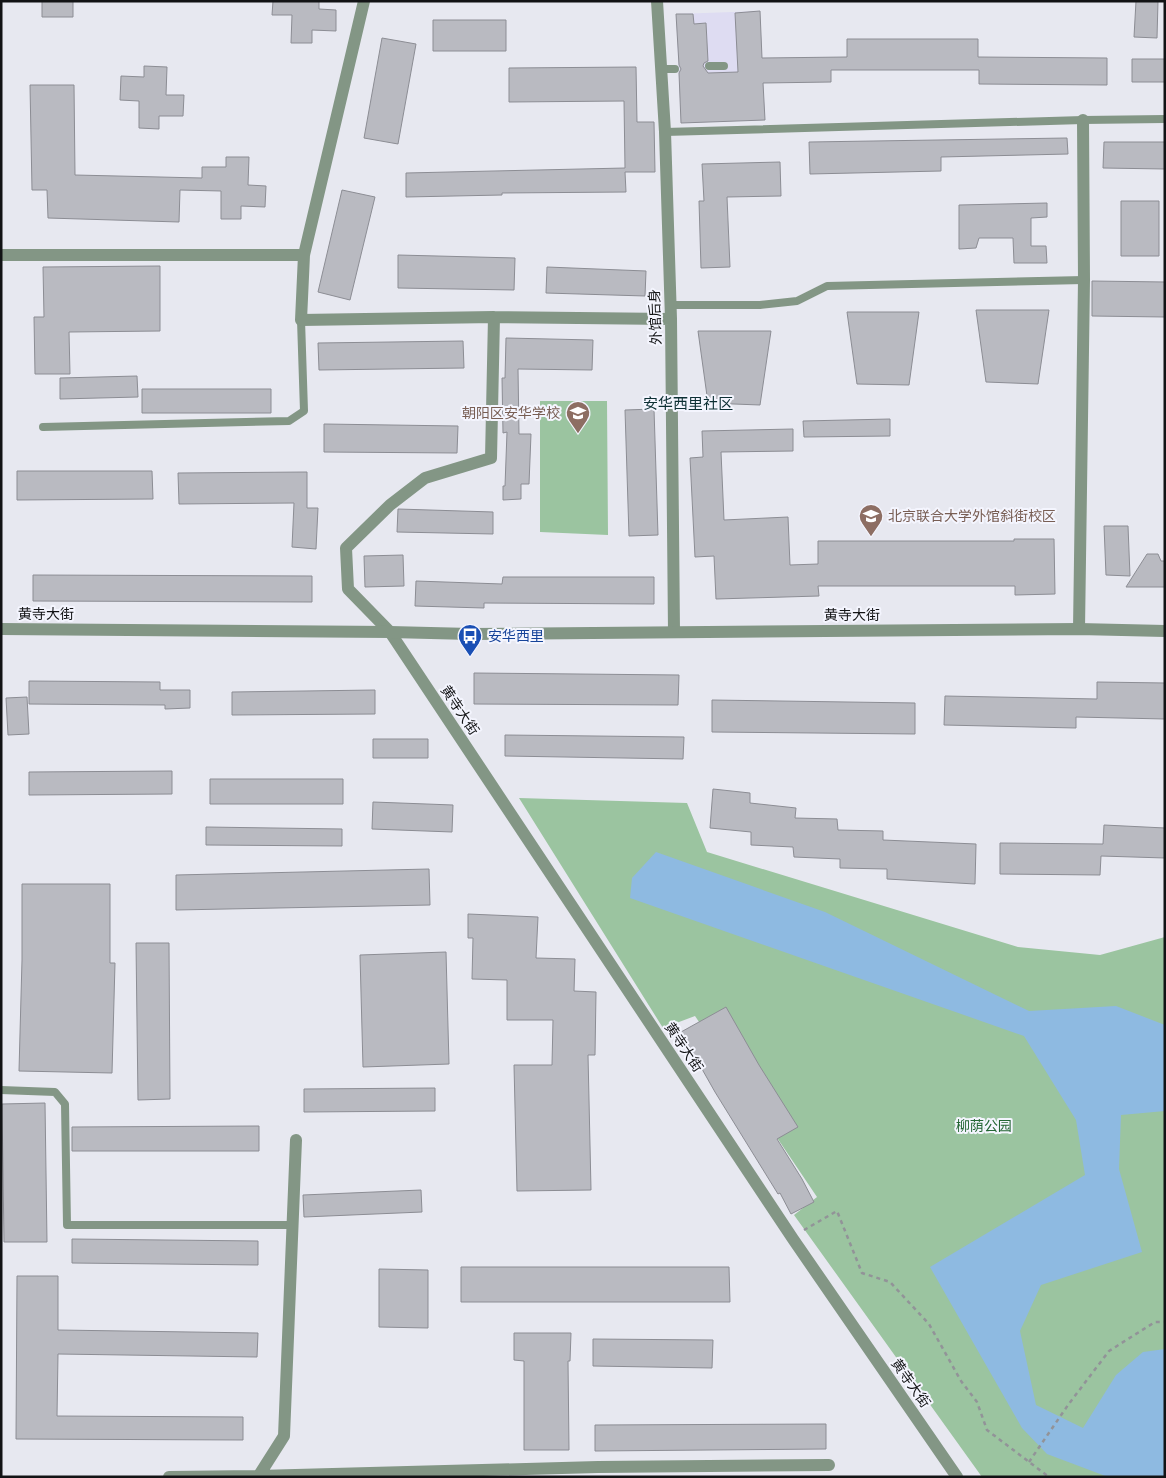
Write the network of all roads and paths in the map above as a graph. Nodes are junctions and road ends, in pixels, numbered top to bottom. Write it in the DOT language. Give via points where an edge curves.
graph roads {
  1 [pos="364,1"];
  2 [pos="657,1"];
  3 [pos="709,66"];
  4 [pos="724,66"];
  5 [pos="675,68"];
  6 [pos="661,69"];
  7 [pos="1165,119"];
  8 [pos="1083,120"];
  9 [pos="665,132"];
  10 [pos="1,255"];
  11 [pos="304,255"];
  12 [pos="1084,280"];
  13 [pos="669,305"];
  14 [pos="494,317"];
  15 [pos="671,319"];
  16 [pos="301,320"];
  17 [pos="43,427"];
  18 [pos="1,629"];
  19 [pos="1079,629"];
  20 [pos="674,631"];
  21 [pos="1165,631"];
  22 [pos="390,632"];
  23 [pos="1,1090"];
  24 [pos="296,1140"];
  25 [pos="292,1226"];
  26 [pos="793,1238"];
  27 [pos="1165,1322"];
  28 [pos="1030,1460"];
  29 [pos="829,1465"];
  30 [pos="444,1474"];
  31 [pos="258,1476"];
  32 [pos="169,1477"];
  33 [pos="957,1477"];
  34 [pos="1049,1477"];
  1 -- 11 [label="street"];
  2 -- 6 [label="street, 外馆后身"];
  3 -- 4 [label="lane"];
  5 -- 6 [label="lane"];
  6 -- 9 [label="street, 外馆后身"];
  7 -- 8 [label="lane"];
  8 -- 9 [label="lane"];
  8 -- 12 [label="street"];
  9 -- 13 [label="street, 外馆后身"];
  10 -- 11 [label="street"];
  11 -- 16 [label="street"];
  12 -- 13 [label="lane" via="827,286 797,301"];
  12 -- 19 [label="street"];
  13 -- 15 [label="street, 外馆后身"];
  14 -- 15 [label="street"];
  14 -- 16 [label="street"];
  14 -- 22 [label="street, 黄寺大街" via="492,458 424,478 390,505 346,548 348,589"];
  15 -- 20 [label="street, 外馆后身"];
  16 -- 17 [label="lane" via="304,411 289,421"];
  18 -- 22 [label="street, 黄寺大街"];
  19 -- 20 [label="street, 黄寺大街"];
  19 -- 21 [label="street, 黄寺大街"];
  20 -- 22 [label="street, 黄寺大街"];
  22 -- 26 [label="street, 黄寺大街"];
  23 -- 25 [label="lane" via="55,1092 65,1104 66,1225"];
  24 -- 25 [label="street"];
  25 -- 31 [label="street" via="284,1436"];
  26 -- 28 [label="path" via="837,1211 862,1273 890,1282 929,1324 960,1381 977,1402 987,1430"];
  26 -- 33 [label="street, 黄寺大街"];
  27 -- 28 [label="path" via="1155,1322 1110,1350"];
  28 -- 34 [label="path"];
  29 -- 30 [label="street" via="598,1467"];
  30 -- 31 [label="street"];
  31 -- 32 [label="street"];
}
